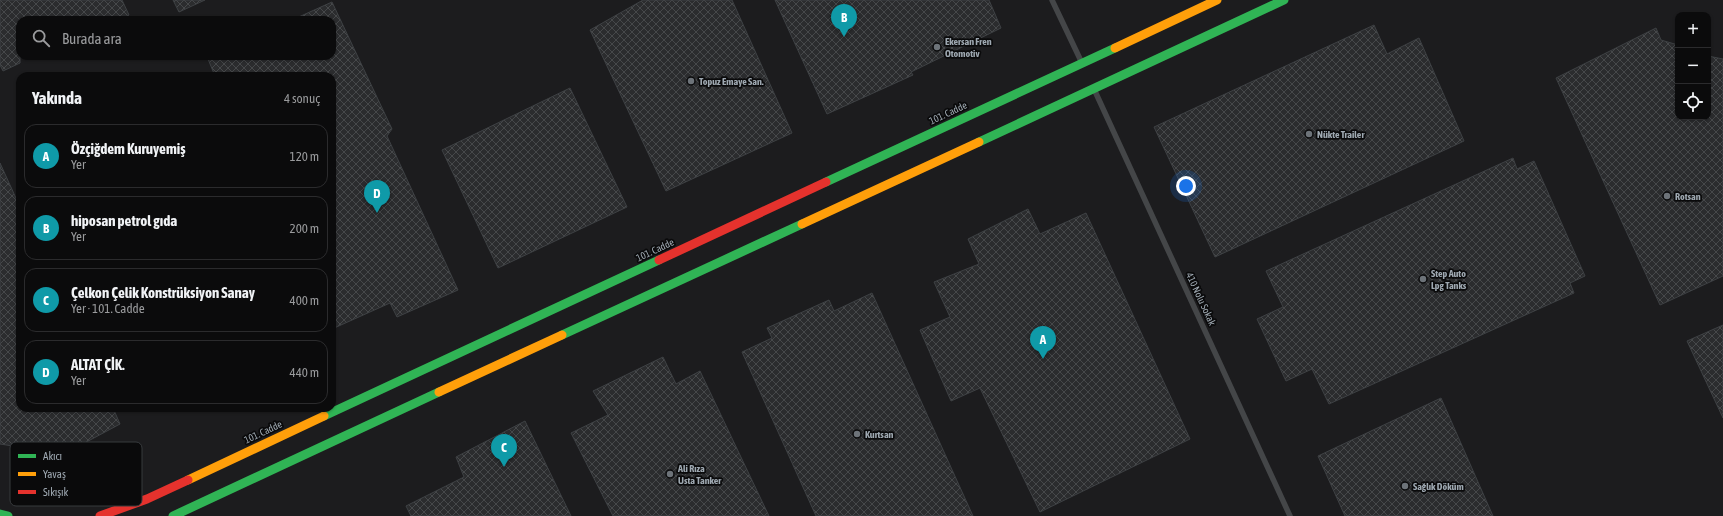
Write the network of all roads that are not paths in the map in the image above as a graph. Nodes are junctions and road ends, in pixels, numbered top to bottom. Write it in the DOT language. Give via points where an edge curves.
graph roads {
  1 [pos="1052,0"];
  2 [pos="1217,0"];
  3 [pos="1284,0"];
  4 [pos="1082,63"];
  5 [pos="1094,89"];
  6 [pos="336,411"];
  7 [pos="334,412"];
  8 [pos="142,501"];
  9 [pos="128,506"];
  10 [pos="0,514"];
  11 [pos="8,516"];
  12 [pos="100,516"];
  13 [pos="173,516"];
  14 [pos="1290,516"];
  1 -- 4 [label="lane"];
  2 -- 4 [label="street, 101. Cadde"];
  3 -- 5 [label="street"];
  4 -- 6 [label="street, 101. Cadde"];
  5 -- 13 [label="street"];
  5 -- 14 [label="lane, 410 Nolu Sokak"];
  7 -- 8 [label="street, 101. Cadde"];
  9 -- 12 [label="street, 101. Cadde"];
  10 -- 11 [label="street"];
}
